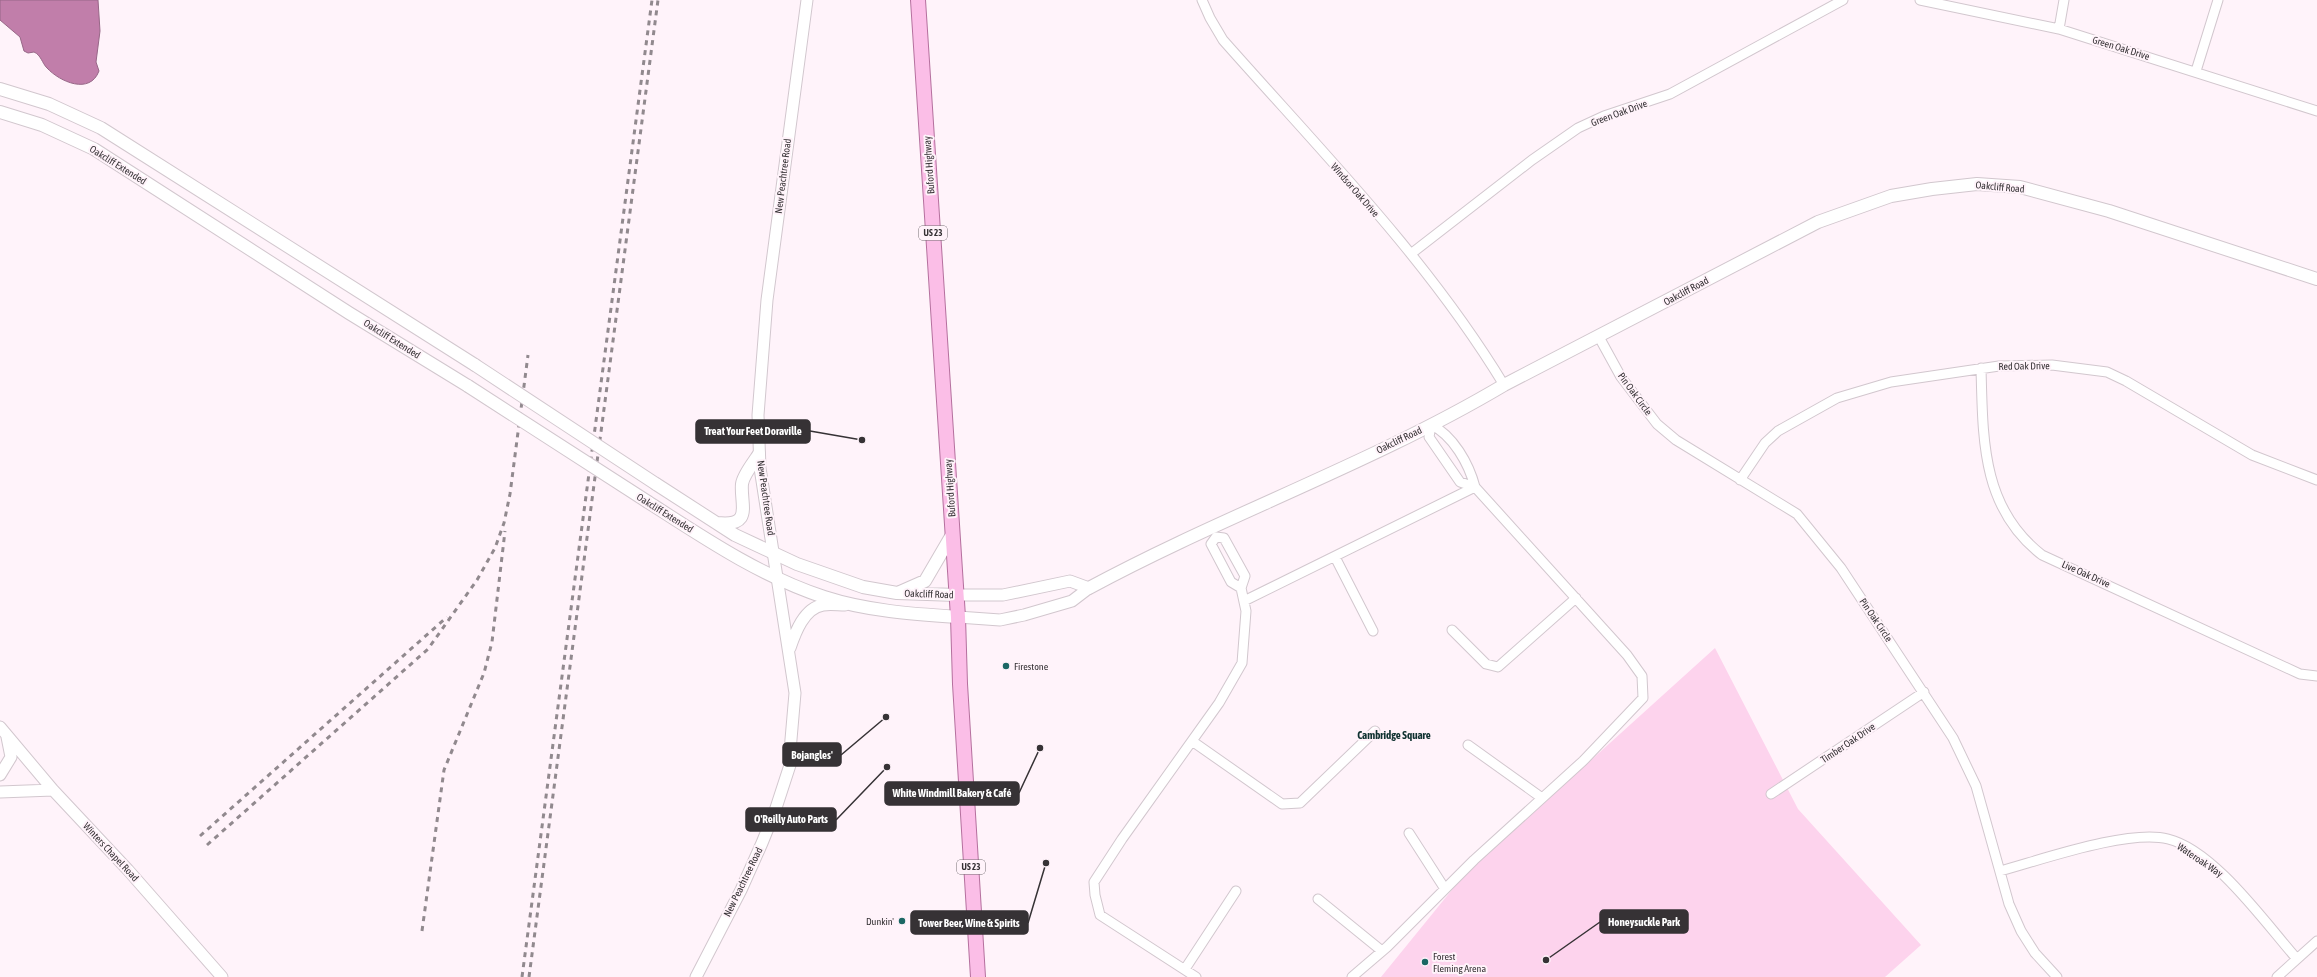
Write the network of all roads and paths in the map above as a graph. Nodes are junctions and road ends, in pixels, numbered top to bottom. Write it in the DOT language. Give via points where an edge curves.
graph roads {
  1 [pos="807,0"];
  2 [pos="918,0"];
  3 [pos="1202,0"];
  4 [pos="1843,0"];
  5 [pos="1920,0"];
  6 [pos="2064,0"];
  7 [pos="2218,0"];
  8 [pos="2059,29"];
  9 [pos="2196,71"];
  10 [pos="0,89"];
  11 [pos="2317,111"];
  12 [pos="0,112"];
  13 [pos="1412,253"];
  14 [pos="2317,278"];
  15 [pos="1599,337"];
  16 [pos="1981,368"];
  17 [pos="1504,385"];
  18 [pos="1431,425"];
  19 [pos="759,454"];
  20 [pos="1740,480"];
  21 [pos="2317,480"];
  22 [pos="1475,487"];
  23 [pos="717,523"];
  24 [pos="1214,532"];
  25 [pos="953,533"];
  26 [pos="774,553"];
  27 [pos="1336,557"];
  28 [pos="778,578"];
  29 [pos="1089,588"];
  30 [pos="1241,588"];
  31 [pos="897,593"];
  32 [pos="957,595"];
  33 [pos="1576,598"];
  34 [pos="1244,601"];
  35 [pos="854,605"];
  36 [pos="958,617"];
  37 [pos="1452,630"];
  38 [pos="1373,631"];
  39 [pos="789,650"];
  40 [pos="2317,676"];
  41 [pos="1924,692"];
  42 [pos="1376,730"];
  43 [pos="3,731"];
  44 [pos="1192,741"];
  45 [pos="1468,745"];
  46 [pos="0,775"];
  47 [pos="53,790"];
  48 [pos="0,792"];
  49 [pos="1771,794"];
  50 [pos="1542,798"];
  51 [pos="1409,833"];
  52 [pos="2000,871"];
  53 [pos="1445,889"];
  54 [pos="1236,891"];
  55 [pos="1318,899"];
  56 [pos="2317,941"];
  57 [pos="1382,951"];
  58 [pos="2297,959"];
  59 [pos="1185,969"];
  60 [pos="222,977"];
  61 [pos="696,977"];
  62 [pos="978,977"];
  63 [pos="1196,977"];
  64 [pos="1352,977"];
  65 [pos="2057,977"];
  66 [pos="2277,977"];
  1 -- 19 [label="street, New Peachtree Road" via="768,300 758,415"];
  2 -- 25 [label="main road, Buford Highway / US 23"];
  3 -- 13 [label="street, Windsor Oak Drive" via="1223,40"];
  4 -- 13 [label="street, Green Oak Drive" via="1670,94 1604,116 1578,128 1532,160"];
  5 -- 8 [label="street, Green Oak Drive"];
  6 -- 8 [label="street"];
  7 -- 9 [label="street"];
  8 -- 9 [label="street, Green Oak Drive"];
  9 -- 11 [label="street, Green Oak Drive"];
  10 -- 23 [label="main road, Oakcliff Extended, bridge" via="49,104 101,128 475,365"];
  12 -- 28 [label="main road, Oakcliff Extended, bridge" via="42,125 94,149 745,563"];
  13 -- 17 [label="street, Windsor Oak Drive" via="1474,336"];
  14 -- 15 [label="main road, Oakcliff Road" via="2059,196 2020,187 1977,184 1891,196 1818,222"];
  15 -- 17 [label="main road, Oakcliff Road"];
  15 -- 20 [label="street, Pin Oak Circle" via="1621,377 1657,424 1676,440"];
  16 -- 20 [label="street, Red Oak Drive" via="1891,382 1837,398 1778,431 1765,443"];
  16 -- 21 [label="street, Red Oak Drive" via="2052,365 2106,372 2126,381 2252,455"];
  16 -- 40 [label="street, Live Oak Drive" via="1983,426 1993,488 2002,510 2029,545 2042,555 2223,640 2300,674"];
  17 -- 18 [label="main road, Oakcliff Road"];
  18 -- 22 [label="street" via="1442,430 1470,470"];
  18 -- 22 [label="street" via="1429,437 1460,482"];
  18 -- 24 [label="main road, Oakcliff Road"];
  19 -- 23 [label="main road" via="742,483 745,511 740,518 731,523"];
  19 -- 26 [label="street, New Peachtree Road"];
  20 -- 41 [label="street, Pin Oak Circle" via="1797,514 1841,568"];
  22 -- 27 [label="street"];
  22 -- 33 [label="street"];
  23 -- 26 [label="main road, Oakcliff Extended" via="735,535"];
  24 -- 29 [label="main road, Oakcliff Road" via="1123,569"];
  24 -- 30 [label="street" via="1211,544 1231,582"];
  24 -- 30 [label="street" via="1224,538 1245,576"];
  25 -- 31 [label="main road" via="924,581"];
  25 -- 32 [label="main road, Buford Highway / US 23"];
  26 -- 28 [label="street, New Peachtree Road"];
  26 -- 31 [label="main road, Oakcliff Road" via="797,564 863,587"];
  27 -- 34 [label="street"];
  27 -- 38 [label="street"];
  28 -- 35 [label="main road, Oakcliff Road" via="824,597"];
  28 -- 39 [label="street, New Peachtree Road"];
  29 -- 32 [label="street, Oakcliff Road" via="1070,581 1003,595"];
  29 -- 36 [label="street, Oakcliff Road" via="1072,601 1024,616 1000,620"];
  30 -- 34 [label="street"];
  31 -- 32 [label="main road, Oakcliff Road"];
  32 -- 36 [label="main road, Buford Highway / US 23"];
  33 -- 37 [label="street" via="1498,667 1486,664"];
  33 -- 50 [label="street" via="1627,654 1642,676 1643,698"];
  34 -- 44 [label="street" via="1246,611 1242,663 1219,703"];
  35 -- 36 [label="main road, Oakcliff Road" via="888,612"];
  35 -- 39 [label="street" via="822,605 810,613 797,627"];
  36 -- 62 [label="main road, Buford Highway / US 23"];
  39 -- 61 [label="street, New Peachtree Road" via="795,694 791,762 762,843"];
  41 -- 49 [label="street, Timber Oak Drive"];
  41 -- 52 [label="street, Pin Oak Circle" via="1953,738 1976,786"];
  42 -- 44 [label="street" via="1300,803 1282,804"];
  43 -- 46 [label="street" via="11,757"];
  43 -- 47 [label="street, Winters Chapel Road"];
  44 -- 59 [label="street" via="1094,882 1100,914"];
  45 -- 50 [label="street"];
  47 -- 48 [label="street"];
  47 -- 60 [label="street, Winters Chapel Road" via="128,870"];
  50 -- 53 [label="street"];
  51 -- 53 [label="street"];
  52 -- 58 [label="street, Wateroak Way" via="2136,836 2168,839 2189,849 2223,873"];
  52 -- 65 [label="street, Pin Oak Circle" via="2020,931"];
  53 -- 57 [label="street"];
  54 -- 59 [label="street"];
  55 -- 57 [label="street"];
  56 -- 58 [label="street"];
  57 -- 64 [label="street"];
  58 -- 66 [label="street"];
  59 -- 63 [label="street"];
}
